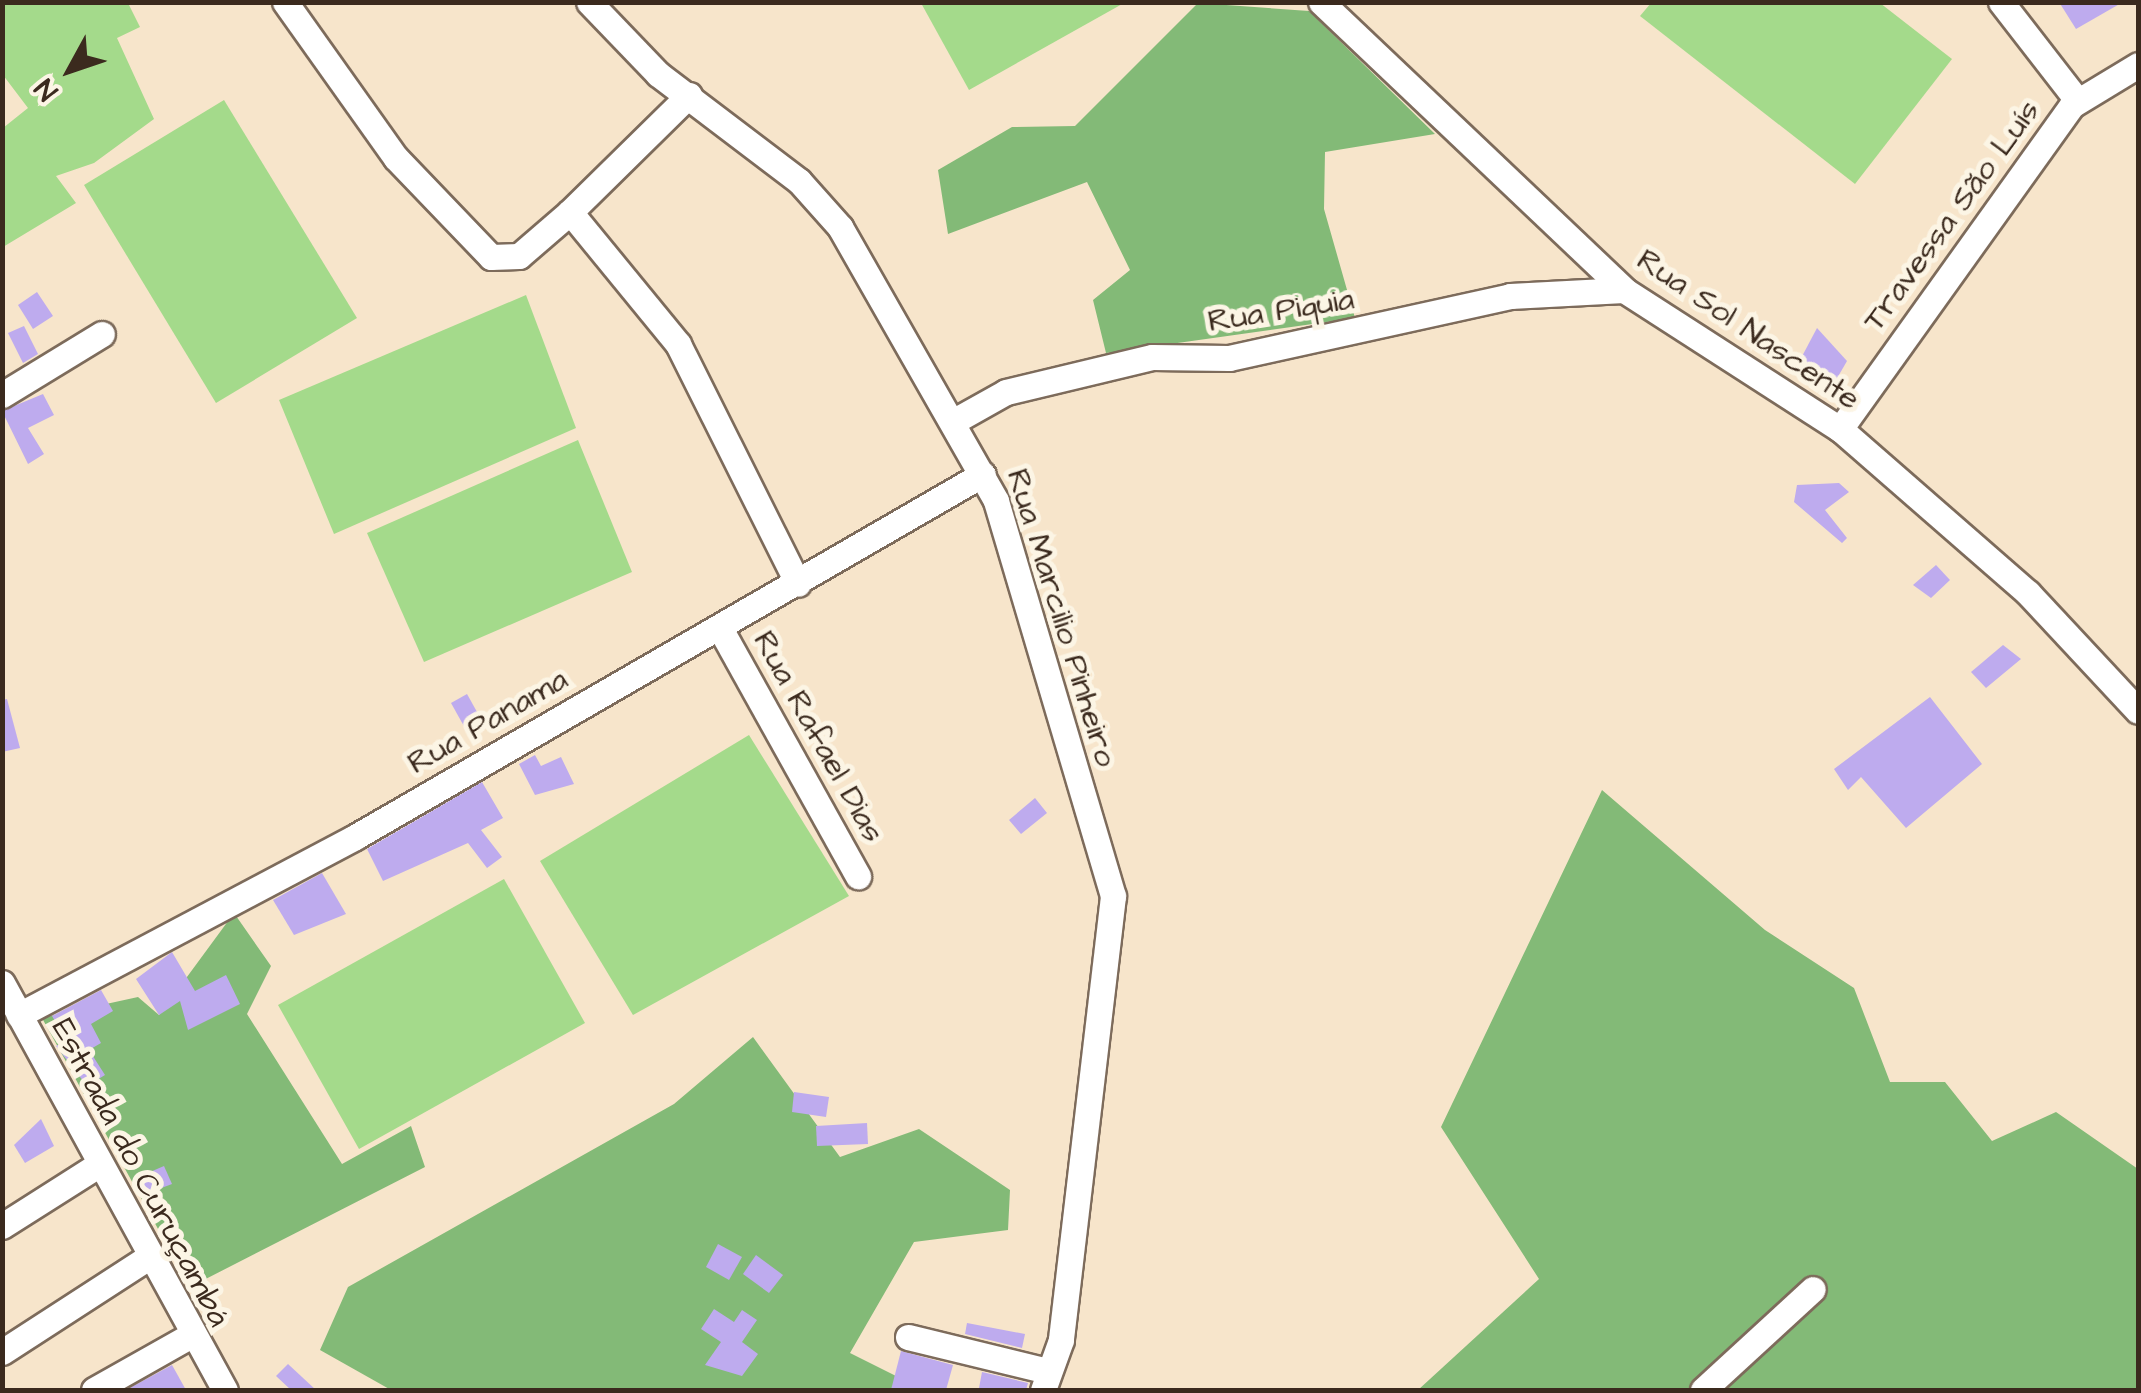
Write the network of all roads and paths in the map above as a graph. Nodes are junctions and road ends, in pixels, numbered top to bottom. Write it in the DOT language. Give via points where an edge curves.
graph roads {
  1 [pos="284,2"];
  2 [pos="589,2"];
  3 [pos="1322,2"];
  4 [pos="2002,2"];
  5 [pos="2138,65"];
  6 [pos="689,94"];
  7 [pos="2078,100"];
  8 [pos="570,212"];
  9 [pos="1624,290"];
  10 [pos="102,334"];
  11 [pos="2,395"];
  12 [pos="956,420"];
  13 [pos="1840,429"];
  14 [pos="983,474"];
  15 [pos="798,584"];
  16 [pos="722,630"];
  17 [pos="2138,712"];
  18 [pos="858,876"];
  19 [pos="2,983"];
  20 [pos="18,1015"];
  21 [pos="98,1165"];
  22 [pos="2,1226"];
  23 [pos="146,1258"];
  24 [pos="1813,1289"];
  25 [pos="908,1337"];
  26 [pos="188,1338"];
  27 [pos="2,1352"];
  28 [pos="1043,1380"];
  29 [pos="94,1390"];
  30 [pos="225,1390"];
  31 [pos="1703,1390"];
  1 -- 8 [label="street" via="396,158 491,257 519,256"];
  2 -- 6 [label="street, Rua Marcilio Pinheiro"];
  3 -- 9 [label="street, Rua Sol Nascente"];
  4 -- 7 [label="street"];
  5 -- 7 [label="street, Travessa São Luís"];
  6 -- 8 [label="street"];
  6 -- 12 [label="street, Rua Marcilio Pinheiro" via="831,215"];
  7 -- 13 [label="street, Travessa São Luís"];
  8 -- 15 [label="street" via="678,344"];
  9 -- 12 [label="street, Rua Piquia" via="1510,296 1229,358 1152,357 1006,392"];
  9 -- 13 [label="street, Rua Sol Nascente"];
  10 -- 11 [label="street"];
  12 -- 14 [label="street, Rua Marcilio Pinheiro"];
  13 -- 17 [label="street, Rua Sol Nascente" via="2028,593"];
  14 -- 15 [label="street, Rua Panama"];
  14 -- 28 [label="street, Rua Marcilio Pinheiro" via="1113,896 1060,1340"];
  15 -- 16 [label="street, Rua Panama"];
  16 -- 18 [label="street, Rua Rafael Dias"];
  16 -- 20 [label="street, Rua Panama"];
  19 -- 20 [label="street, Estrada do Curuçambá"];
  20 -- 21 [label="street, Estrada do Curuçambá"];
  21 -- 22 [label="street"];
  21 -- 23 [label="street, Estrada do Curuçambá"];
  23 -- 26 [label="street, Estrada do Curuçambá"];
  23 -- 27 [label="street"];
  24 -- 31 [label="street"];
  25 -- 28 [label="street"];
  26 -- 29 [label="street"];
  26 -- 30 [label="street, Estrada do Curuçambá"];
}
